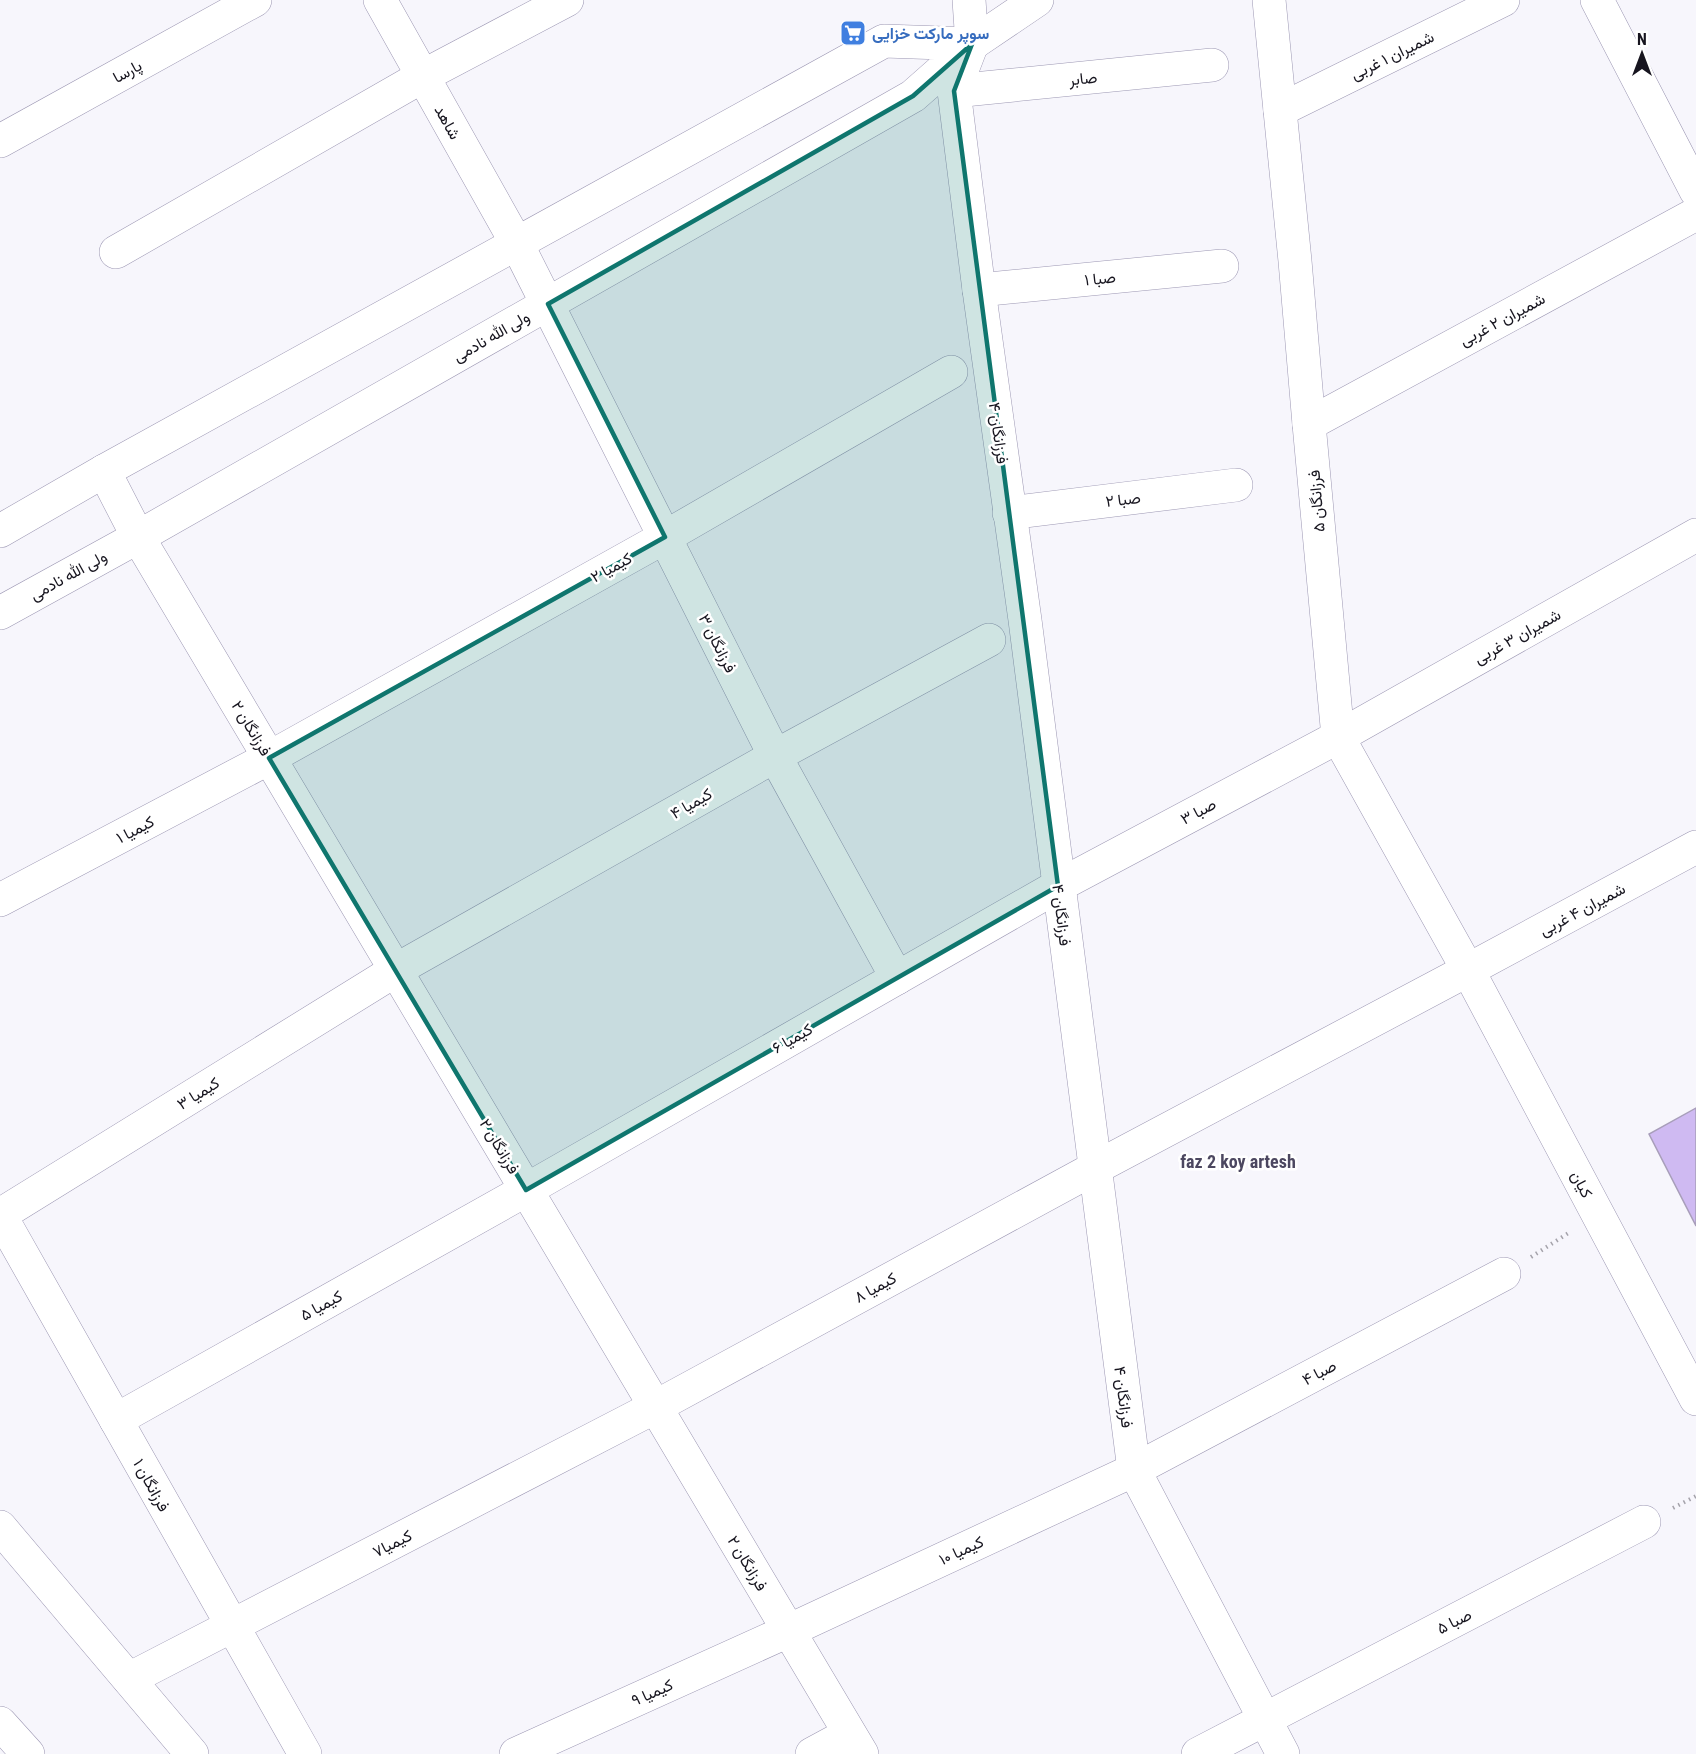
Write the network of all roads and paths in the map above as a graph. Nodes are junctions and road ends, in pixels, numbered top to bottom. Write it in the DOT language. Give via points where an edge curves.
graph roads {
  1 [pos="255,0"];
  2 [pos="380,0"];
  3 [pos="567,0"];
  4 [pos="946,0"];
  5 [pos="969,0"];
  6 [pos="1036,0"];
  7 [pos="1269,0"];
  8 [pos="1503,0"];
  9 [pos="1597,0"];
  10 [pos="972,44"];
  11 [pos="1212,65"];
  12 [pos="423,76"];
  13 [pos="954,91"];
  14 [pos="1280,110"];
  15 [pos="0,141"];
  16 [pos="1696,191"];
  17 [pos="1696,214"];
  18 [pos="517,244"];
  19 [pos="116,252"];
  20 [pos="1222,266"];
  21 [pos="979,290"];
  22 [pos="548,304"];
  23 [pos="951,372"];
  24 [pos="1309,424"];
  25 [pos="104,471"];
  26 [pos="1236,485"];
  27 [pos="1010,513"];
  28 [pos="0,531"];
  29 [pos="1696,535"];
  30 [pos="138,537"];
  31 [pos="665,537"];
  32 [pos="0,613"];
  33 [pos="989,640"];
  34 [pos="1338,737"];
  35 [pos="775,756"];
  36 [pos="269,758"];
  37 [pos="1696,847"];
  38 [pos="1058,886"];
  39 [pos="0,900"];
  40 [pos="396,970"];
  41 [pos="1468,970"];
  42 [pos="897,978"];
  43 [pos="1095,1167"];
  44 [pos="526,1190"];
  45 [pos="1598,1214"];
  46 [pos="0,1215"];
  47 [pos="1504,1274"];
  48 [pos="1696,1399"];
  49 [pos="655,1407"];
  50 [pos="116,1420"];
  51 [pos="1134,1470"];
  52 [pos="1644,1522"];
  53 [pos="0,1527"];
  54 [pos="232,1625"];
  55 [pos="788,1631"];
  56 [pos="129,1680"];
  57 [pos="1264,1719"];
  58 [pos="0,1723"];
  59 [pos="856,1744"];
  60 [pos="28,1754"];
  61 [pos="192,1754"];
  62 [pos="305,1754"];
  63 [pos="516,1754"];
  64 [pos="812,1754"];
  65 [pos="1198,1754"];
  66 [pos="1283,1754"];
  1 -- 15 [label="street, پارسا"];
  2 -- 12 [label="street, شاهد"];
  3 -- 12 [label="street"];
  4 -- 10 [label="street"];
  5 -- 10 [label="street"];
  6 -- 10 [label="street, ولی الله نادمی"];
  7 -- 14 [label="street, فرزانگان ۵"];
  8 -- 14 [label="street, شمیران ۱ غربی"];
  9 -- 16 [label="street"];
  10 -- 13 [label="street, فرزانگان ۴"];
  10 -- 18 [label="street" via="884,41"];
  10 -- 22 [label="street, ولی الله نادمی" via="913,96"];
  11 -- 13 [label="street, صابر"];
  12 -- 18 [label="street, شاهد"];
  12 -- 19 [label="street"];
  13 -- 21 [label="street, فرزانگان ۴"];
  14 -- 24 [label="street, فرزانگان ۵"];
  17 -- 24 [label="street, شمیران ۲ غربی"];
  18 -- 22 [label="street, شاهد"];
  18 -- 25 [label="street"];
  20 -- 21 [label="street, صبا ۱"];
  21 -- 27 [label="street, فرزانگان ۴"];
  22 -- 30 [label="street, ولی الله نادمی"];
  22 -- 31 [label="street, فرزانگان ۳"];
  23 -- 31 [label="street, کیمیا ۲"];
  24 -- 34 [label="street, فرزانگان ۵"];
  25 -- 28 [label="street"];
  25 -- 30 [label="street, فرزانگان ۲"];
  26 -- 27 [label="street, صبا ۲"];
  27 -- 38 [label="street, فرزانگان ۴"];
  29 -- 34 [label="street, شمیران ۳ غربی"];
  30 -- 32 [label="street, ولی الله نادمی"];
  30 -- 36 [label="street, فرزانگان ۲"];
  31 -- 35 [label="street, فرزانگان ۳"];
  31 -- 36 [label="street, کیمیا ۲"];
  33 -- 35 [label="street, کیمیا ۴"];
  34 -- 38 [label="street, صبا ۳"];
  34 -- 41 [label="street, فرزانگان ۵"];
  35 -- 40 [label="street, کیمیا ۴"];
  35 -- 42 [label="street, فرزانگان ۳"];
  36 -- 39 [label="street, کیمیا ۱"];
  36 -- 40 [label="street, فرزانگان ۲"];
  37 -- 41 [label="street, شمیران ۴ غربی"];
  38 -- 42 [label="street, کیمیا ۶"];
  38 -- 43 [label="street, فرزانگان ۴"];
  40 -- 44 [label="street, فرزانگان ۲"];
  40 -- 46 [label="street, کیمیا ۳"];
  41 -- 43 [label="street, شمیران ۴ غربی"];
  41 -- 45 [label="street, کیان"];
  42 -- 44 [label="street, کیمیا ۶"];
  43 -- 49 [label="street, کیمیا ۸"];
  43 -- 51 [label="street, فرزانگان ۴"];
  44 -- 49 [label="street, فرزانگان ۲"];
  44 -- 50 [label="street, کیمیا ۵"];
  45 -- 47 [label="path"];
  45 -- 48 [label="street, کیان"];
  46 -- 50 [label="street, فرزانگان ۱"];
  47 -- 51 [label="street, صبا ۴"];
  49 -- 54 [label="street, کیمیا۷"];
  49 -- 55 [label="street, فرزانگان ۲"];
  50 -- 54 [label="street, فرزانگان ۱"];
  51 -- 55 [label="street, کیمیا ۱۰"];
  51 -- 57 [label="street, فرزانگان ۴"];
  52 -- 57 [label="street, صبا ۵"];
  53 -- 56 [label="street"];
  54 -- 56 [label="street, کیمیا۷"];
  54 -- 62 [label="street, فرزانگان ۱"];
  55 -- 59 [label="street, فرزانگان ۲"];
  55 -- 63 [label="street, کیمیا ۹"];
  56 -- 61 [label="street"];
  57 -- 65 [label="street, صبا ۵"];
  57 -- 66 [label="street, فرزانگان ۴"];
  58 -- 60 [label="street"];
  59 -- 64 [label="street"];
}
